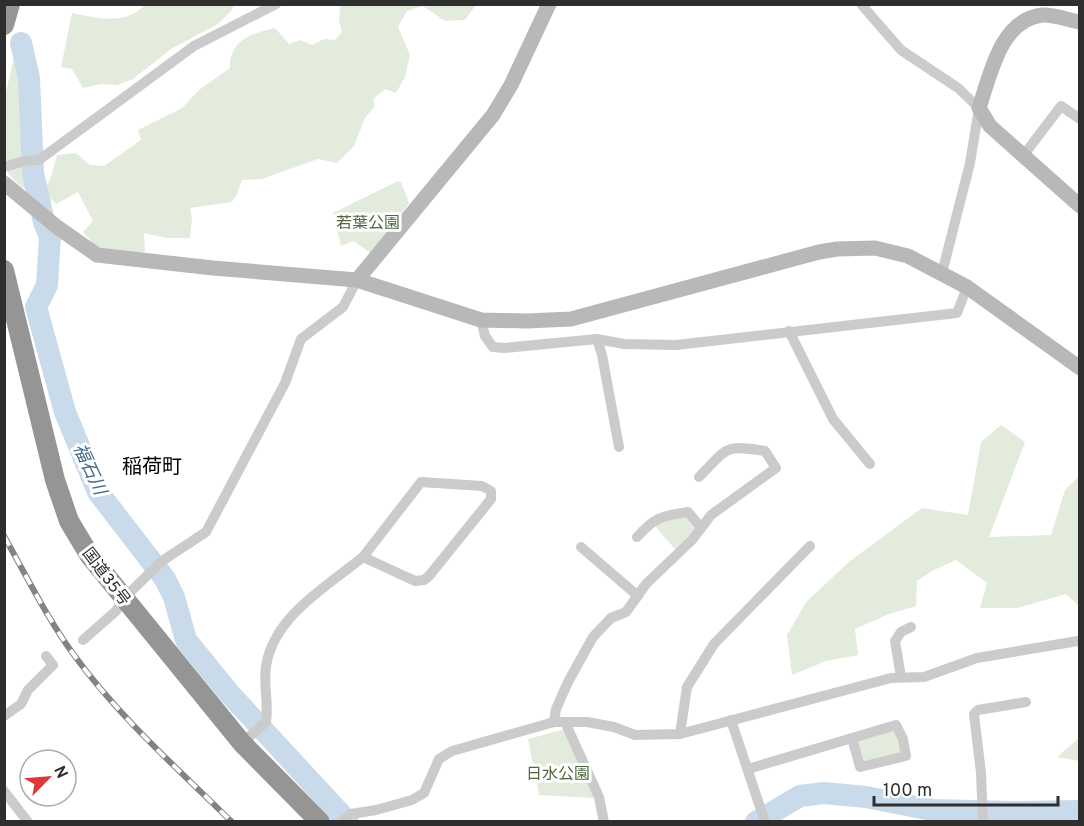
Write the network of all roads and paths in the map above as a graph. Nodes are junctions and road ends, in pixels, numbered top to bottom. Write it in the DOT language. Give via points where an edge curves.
graph roads {
  1 [pos="10,4"];
  2 [pos="276,4"];
  3 [pos="549,4"];
  4 [pos="861,4"];
  5 [pos="1080,22"];
  6 [pos="4,25"];
  7 [pos="979,108"];
  8 [pos="1080,119"];
  9 [pos="1023,156"];
  10 [pos="4,167"];
  11 [pos="4,183"];
  12 [pos="1080,206"];
  13 [pos="4,270"];
  14 [pos="942,273"];
  15 [pos="357,280"];
  16 [pos="967,287"];
  17 [pos="481,320"];
  18 [pos="789,331"];
  19 [pos="597,339"];
  20 [pos="1080,368"];
  21 [pos="618,447"];
  22 [pos="870,464"];
  23 [pos="699,477"];
  24 [pos="701,528"];
  25 [pos="637,537"];
  26 [pos="810,546"];
  27 [pos="582,547"];
  28 [pos="363,557"];
  29 [pos="129,594"];
  30 [pos="638,596"];
  31 [pos="911,627"];
  32 [pos="83,640"];
  33 [pos="1078,641"];
  34 [pos="46,656"];
  35 [pos="901,677"];
  36 [pos="1026,702"];
  37 [pos="4,716"];
  38 [pos="731,720"];
  39 [pos="559,722"];
  40 [pos="680,734"];
  41 [pos="248,737"];
  42 [pos="852,738"];
  43 [pos="748,769"];
  44 [pos="4,791"];
  45 [pos="764,818"];
  46 [pos="345,819"];
  47 [pos="983,820"];
  48 [pos="27,822"];
  49 [pos="320,822"];
  50 [pos="604,822"];
  1 -- 6 [label="highway"];
  2 -- 10 [label="street" via="194,46 39,160"];
  3 -- 15 [label="street" via="494,115"];
  4 -- 7 [label="street" via="901,50 958,88"];
  5 -- 7 [label="street" via="1043,15 1022,22 999,52"];
  7 -- 9 [label="street" via="990,126"];
  7 -- 14 [label="street" via="970,163"];
  8 -- 9 [label="street" via="1061,106"];
  9 -- 12 [label="street"];
  11 -- 15 [label="street" via="97,255"];
  13 -- 29 [label="highway, 国道35号" via="55,480 69,520 90,556"];
  14 -- 16 [label="street"];
  14 -- 17 [label="street" via="908,256 875,248 837,249 571,319"];
  15 -- 17 [label="street"];
  15 -- 29 [label="street" via="343,307 301,339 285,383 206,532 162,561"];
  16 -- 18 [label="street" via="957,313"];
  16 -- 20 [label="street"];
  17 -- 19 [label="street" via="493,347"];
  18 -- 19 [label="street" via="676,345"];
  18 -- 22 [label="street" via="833,419"];
  19 -- 21 [label="street"];
  23 -- 24 [label="street" via="726,449 738,447 765,451 776,468 711,515"];
  24 -- 25 [label="street" via="688,512 652,520"];
  24 -- 30 [label="street"];
  26 -- 40 [label="street" via="714,644 687,687"];
  27 -- 30 [label="street"];
  28 -- 28 [label="street" via="421,482 482,486 491,491 486,507 424,580 414,581"];
  28 -- 41 [label="street" via="296,611 275,636 265,667 266,722"];
  29 -- 32 [label="street"];
  29 -- 41 [label="highway, 国道35号"];
  30 -- 39 [label="street" via="626,612 611,618 593,637 556,709"];
  31 -- 35 [label="street" via="895,641"];
  33 -- 35 [label="street" via="977,658 924,677"];
  34 -- 37 [label="street" via="53,665 28,690 21,704"];
  35 -- 38 [label="street"];
  36 -- 47 [label="street" via="974,714"];
  38 -- 40 [label="street"];
  38 -- 43 [label="street"];
  39 -- 40 [label="street" via="587,722 635,735"];
  39 -- 46 [label="street" via="452,751 439,759 424,793"];
  39 -- 50 [label="street" via="599,797"];
  41 -- 49 [label="highway, 国道35号"];
  42 -- 42 [label="street" via="896,725 906,756 860,767"];
  42 -- 43 [label="street"];
  43 -- 45 [label="street"];
  44 -- 48 [label="street"];
}
